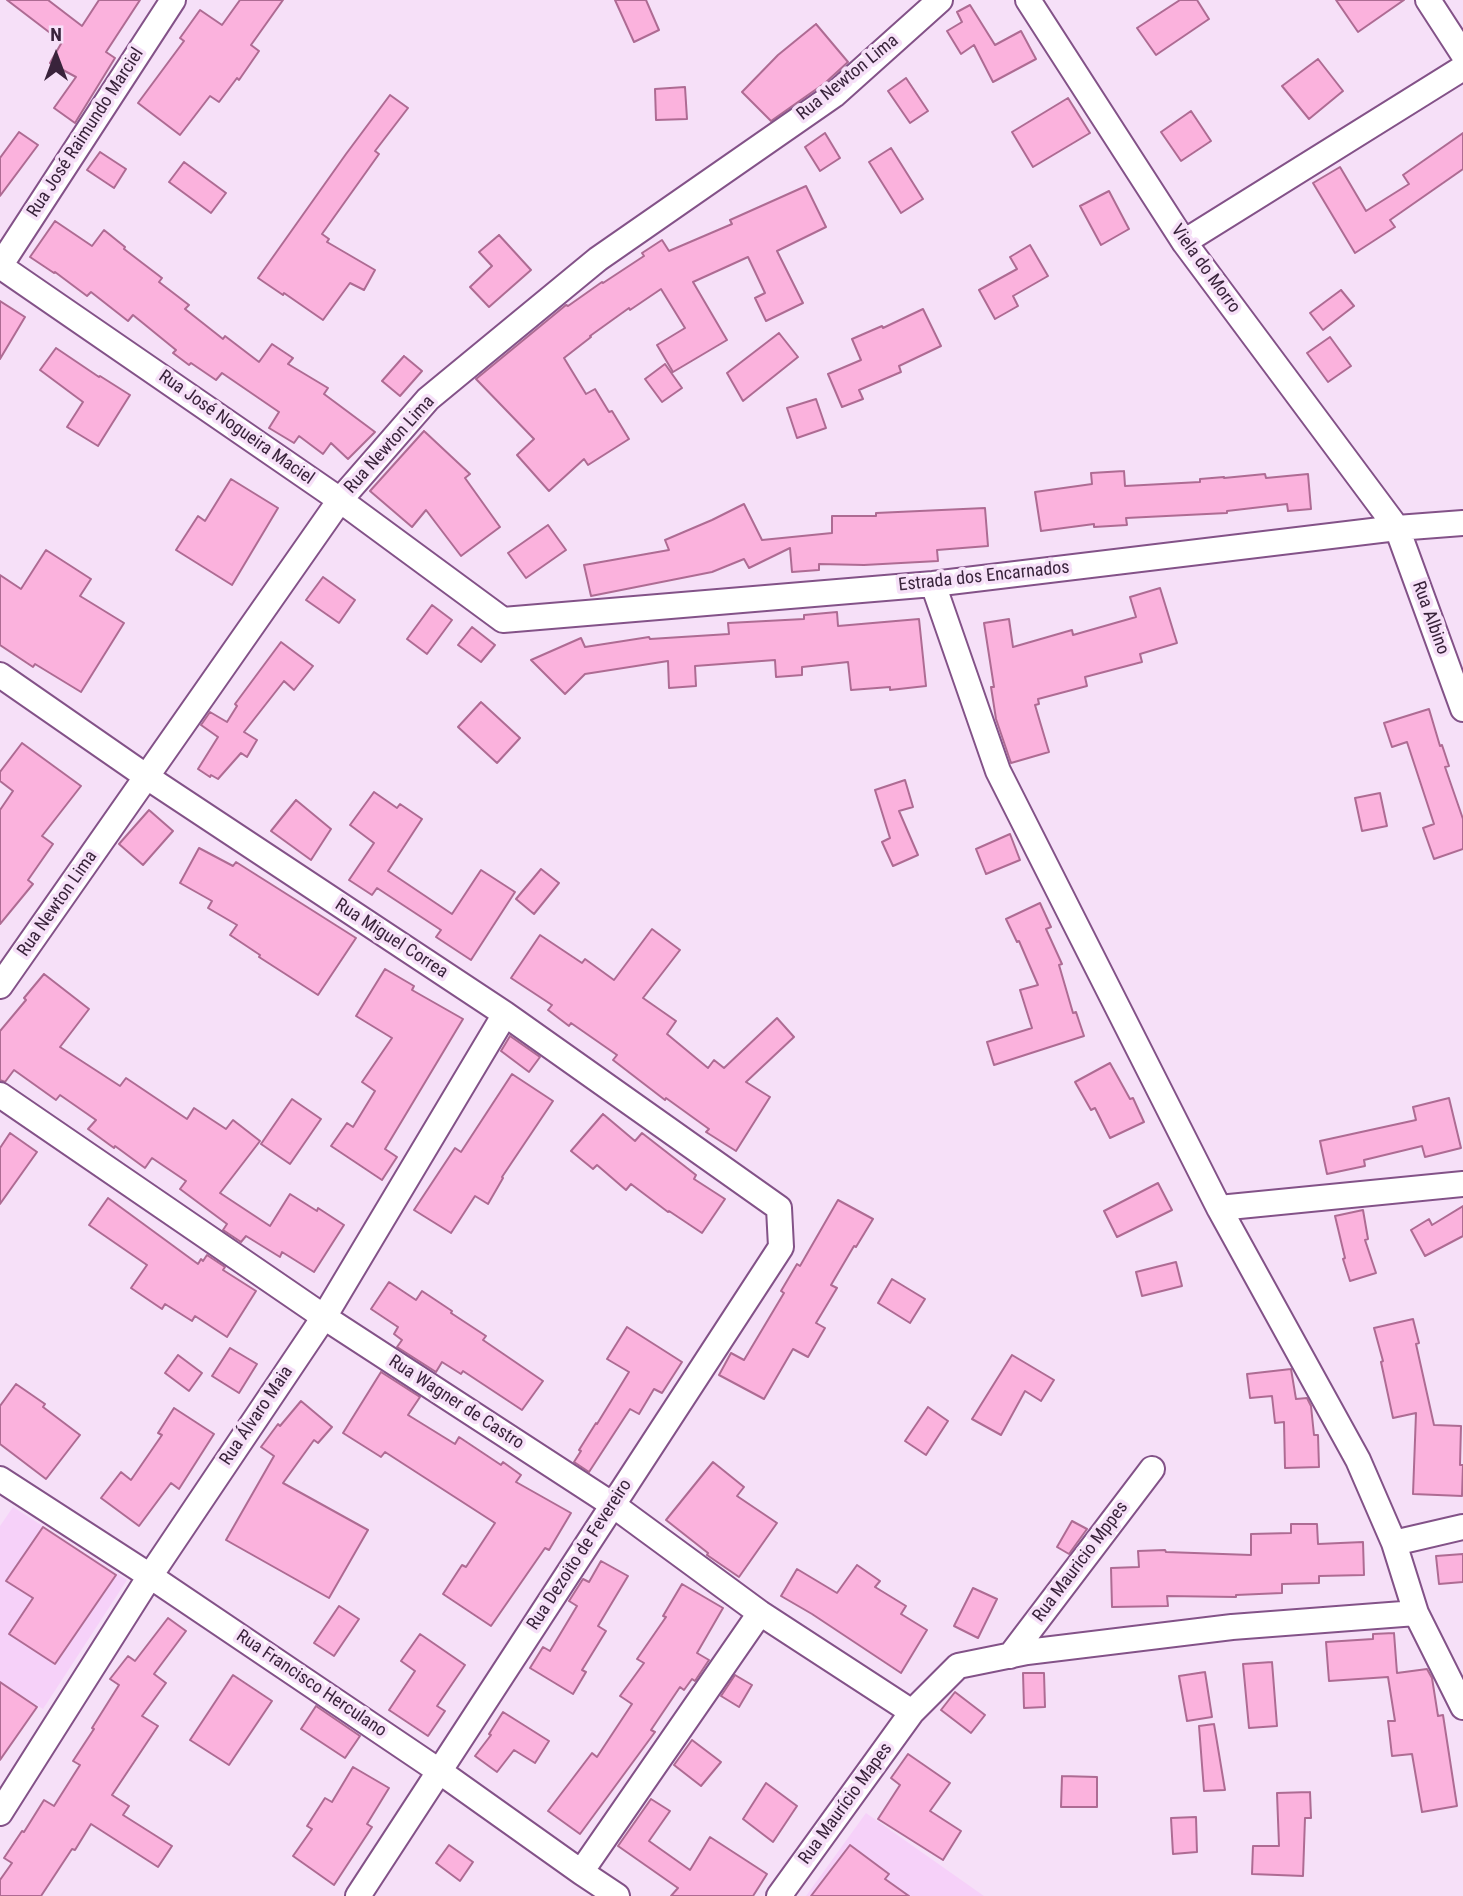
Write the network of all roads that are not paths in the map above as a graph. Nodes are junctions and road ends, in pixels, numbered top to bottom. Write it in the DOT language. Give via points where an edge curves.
graph roads {
  1 [pos="173,0"];
  2 [pos="940,0"];
  3 [pos="1028,0"];
  4 [pos="1428,0"];
  5 [pos="1463,54"];
  6 [pos="1463,68"];
  7 [pos="1184,242"];
  8 [pos="0,266"];
  9 [pos="340,500"];
  10 [pos="1463,523"];
  11 [pos="1397,528"];
  12 [pos="933,584"];
  13 [pos="503,620"];
  14 [pos="0,675"];
  15 [pos="1463,709"];
  16 [pos="147,777"];
  17 [pos="0,986"];
  18 [pos="505,1014"];
  19 [pos="0,1095"];
  20 [pos="1463,1184"];
  21 [pos="779,1208"];
  22 [pos="1219,1208"];
  23 [pos="324,1317"];
  24 [pos="1152,1469"];
  25 [pos="0,1479"];
  26 [pos="613,1505"];
  27 [pos="1463,1527"];
  28 [pos="1394,1543"];
  29 [pos="149,1576"];
  30 [pos="760,1613"];
  31 [pos="1416,1613"];
  32 [pos="1010,1656"];
  33 [pos="1463,1707"];
  34 [pos="912,1712"];
  35 [pos="439,1770"];
  36 [pos="0,1813"];
  37 [pos="580,1872"];
  38 [pos="358,1896"];
  39 [pos="617,1896"];
  40 [pos="779,1896"];
  1 -- 8 [label="street, Rua José Raimundo Marciel"];
  2 -- 9 [label="street, Rua Newton Lima" via="834,95 597,259 428,399"];
  3 -- 7 [label="street, Viela do Morro"];
  4 -- 5 [label="street"];
  6 -- 7 [label="street"];
  7 -- 11 [label="street, Viela do Morro"];
  8 -- 9 [label="street, Rua José Nogueira Maciel"];
  9 -- 13 [label="street, Rua José Nogueira Maciel"];
  9 -- 16 [label="street, Rua Newton Lima"];
  10 -- 11 [label="street, Estrada dos Encarnados"];
  11 -- 12 [label="street, Estrada dos Encarnados"];
  11 -- 15 [label="street, Rua Albino"];
  12 -- 13 [label="street, Estrada dos Encarnados"];
  12 -- 22 [label="street" via="998,771"];
  14 -- 16 [label="street, Rua Miguel Correa"];
  16 -- 17 [label="street, Rua Newton Lima"];
  16 -- 18 [label="street, Rua Miguel Correa"];
  18 -- 21 [label="street, Rua Miguel Correa"];
  18 -- 23 [label="street, Rua Álvaro Maia"];
  19 -- 23 [label="street, Rua Wagner de Castro"];
  20 -- 22 [label="street"];
  21 -- 26 [label="street, Rua Dezoito de Fevereiro" via="781,1247"];
  22 -- 28 [label="street" via="1358,1460"];
  23 -- 26 [label="street, Rua Wagner de Castro"];
  23 -- 29 [label="street, Rua Álvaro Maia"];
  24 -- 32 [label="street, Rua Mauricio Mppes"];
  25 -- 29 [label="street, Rua Francisco Herculano"];
  26 -- 30 [label="street, Rua Wagner de Castro"];
  26 -- 35 [label="street, Rua Dezoito de Fevereiro"];
  27 -- 28 [label="street"];
  28 -- 31 [label="street"];
  29 -- 35 [label="street, Rua Francisco Herculano"];
  29 -- 36 [label="street, Rua Álvaro Maia"];
  30 -- 34 [label="street, Rua Wagner de Castro"];
  30 -- 37 [label="street"];
  31 -- 32 [label="street, Rua Maurício Mapes" via="1232,1627"];
  31 -- 33 [label="street"];
  32 -- 34 [label="street, Rua Maurício Mapes" via="958,1666"];
  34 -- 40 [label="street, Rua Maurício Mapes"];
  35 -- 37 [label="street, Rua Francisco Herculano"];
  35 -- 38 [label="street, Rua Dezoito de Fevereiro"];
  37 -- 39 [label="street, Rua Francisco Herculano"];
}
